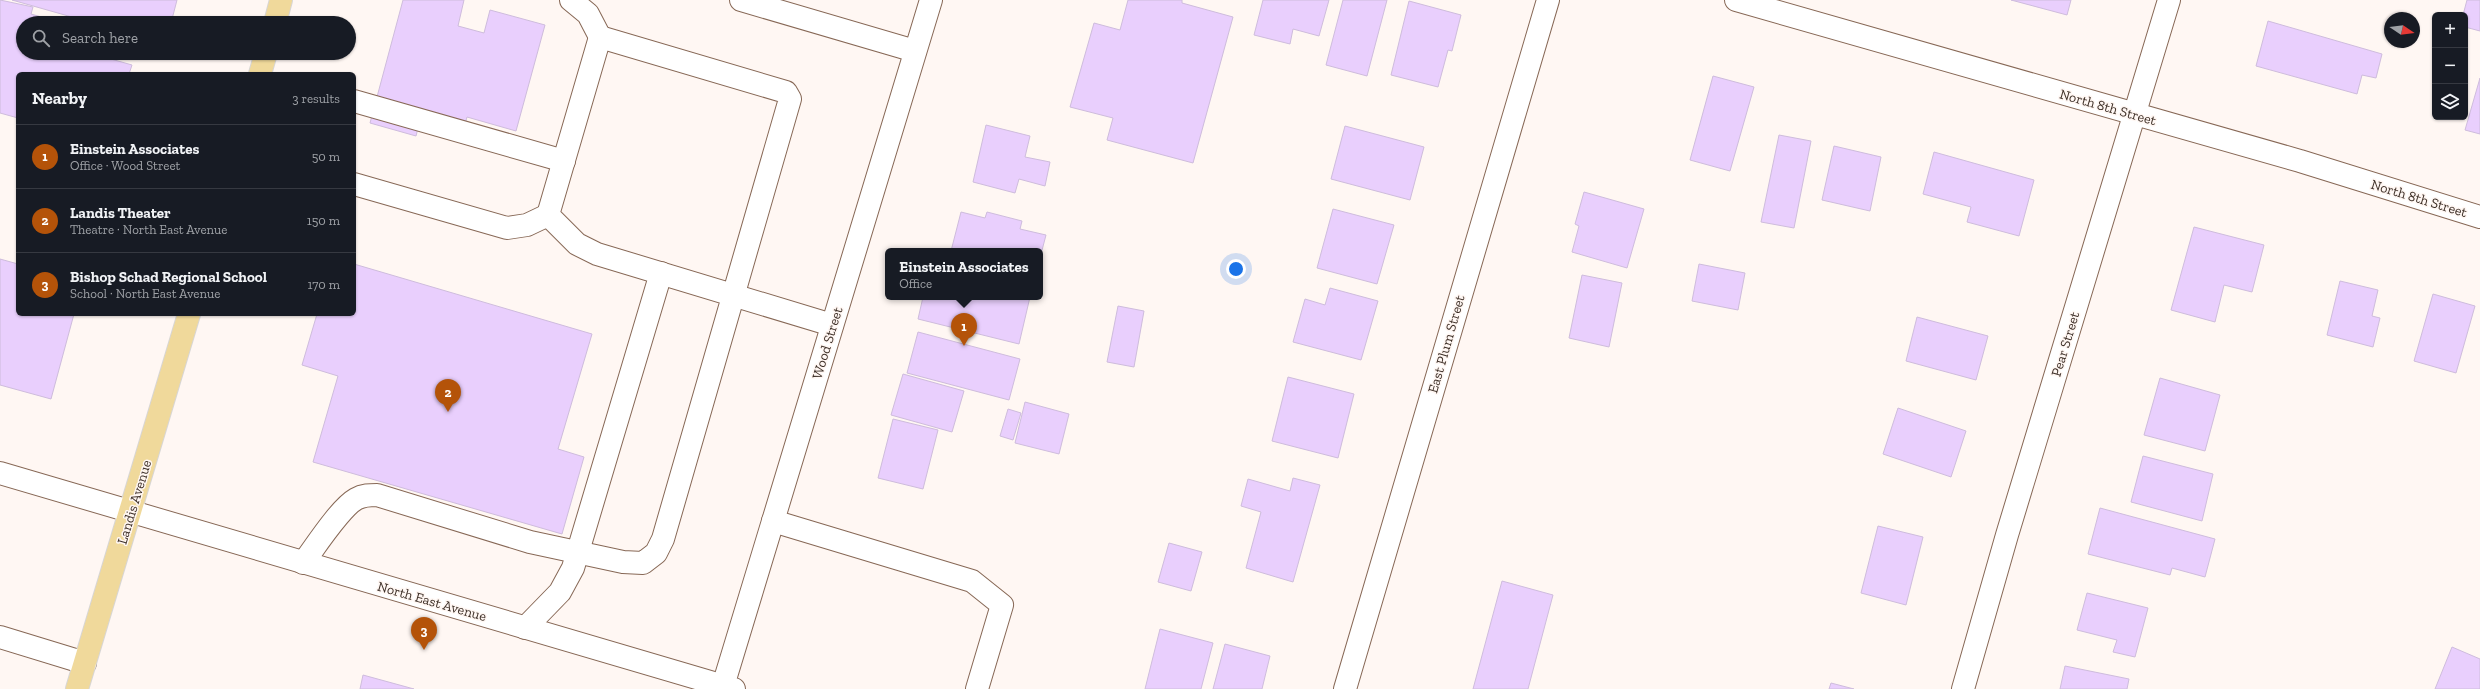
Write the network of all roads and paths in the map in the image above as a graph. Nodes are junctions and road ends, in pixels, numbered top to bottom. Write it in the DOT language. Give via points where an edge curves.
graph roads {
  1 [pos="281,0"];
  2 [pos="571,0"];
  3 [pos="741,0"];
  4 [pos="931,0"];
  5 [pos="1548,0"];
  6 [pos="1736,0"];
  7 [pos="2169,0"];
  8 [pos="277,16"];
  9 [pos="600,37"];
  10 [pos="915,51"];
  11 [pos="356,102"];
  12 [pos="2134,115"];
  13 [pos="564,161"];
  14 [pos="356,185"];
  15 [pos="548,215"];
  16 [pos="2480,217"];
  17 [pos="661,273"];
  18 [pos="732,294"];
  19 [pos="188,316"];
  20 [pos="832,325"];
  21 [pos="0,473"];
  22 [pos="131,512"];
  23 [pos="773,521"];
  24 [pos="577,550"];
  25 [pos="303,563"];
  26 [pos="526,628"];
  27 [pos="0,637"];
  28 [pos="85,663"];
  29 [pos="728,687"];
  30 [pos="77,689"];
  31 [pos="978,689"];
  32 [pos="1345,689"];
  33 [pos="1964,689"];
  1 -- 8 [label="main road"];
  2 -- 9 [label="street" via="588,14"];
  3 -- 10 [label="street"];
  4 -- 10 [label="street, Wood Street"];
  5 -- 32 [label="street, East Plum Street"];
  6 -- 12 [label="street, North 8th Street"];
  7 -- 12 [label="street, Pear Street"];
  9 -- 13 [label="street"];
  9 -- 18 [label="street" via="786,92 790,99"];
  10 -- 20 [label="street, Wood Street"];
  11 -- 13 [label="street"];
  12 -- 16 [label="street, North 8th Street" via="2300,161"];
  12 -- 33 [label="street, Pear Street" via="2007,535"];
  13 -- 15 [label="street"];
  14 -- 15 [label="street" via="507,228 527,225"];
  15 -- 17 [label="street" via="577,244 597,254"];
  17 -- 18 [label="street"];
  17 -- 24 [label="street"];
  18 -- 20 [label="street"];
  18 -- 24 [label="street" via="663,539 656,553 643,563 623,562"];
  19 -- 22 [label="main road, Landis Avenue"];
  20 -- 23 [label="street, Wood Street"];
  21 -- 22 [label="street, North East Avenue"];
  22 -- 25 [label="street, North East Avenue"];
  22 -- 28 [label="main road, Landis Avenue"];
  23 -- 29 [label="street, Wood Street"];
  23 -- 31 [label="street" via="972,581 996,600 1002,605"];
  24 -- 25 [label="street" via="530,542 377,495 366,495 356,499 345,510"];
  24 -- 26 [label="street" via="568,581"];
  25 -- 26 [label="street, North East Avenue"];
  26 -- 29 [label="street, North East Avenue"];
  27 -- 28 [label="street"];
  28 -- 30 [label="main road, Landis Avenue"];
}
